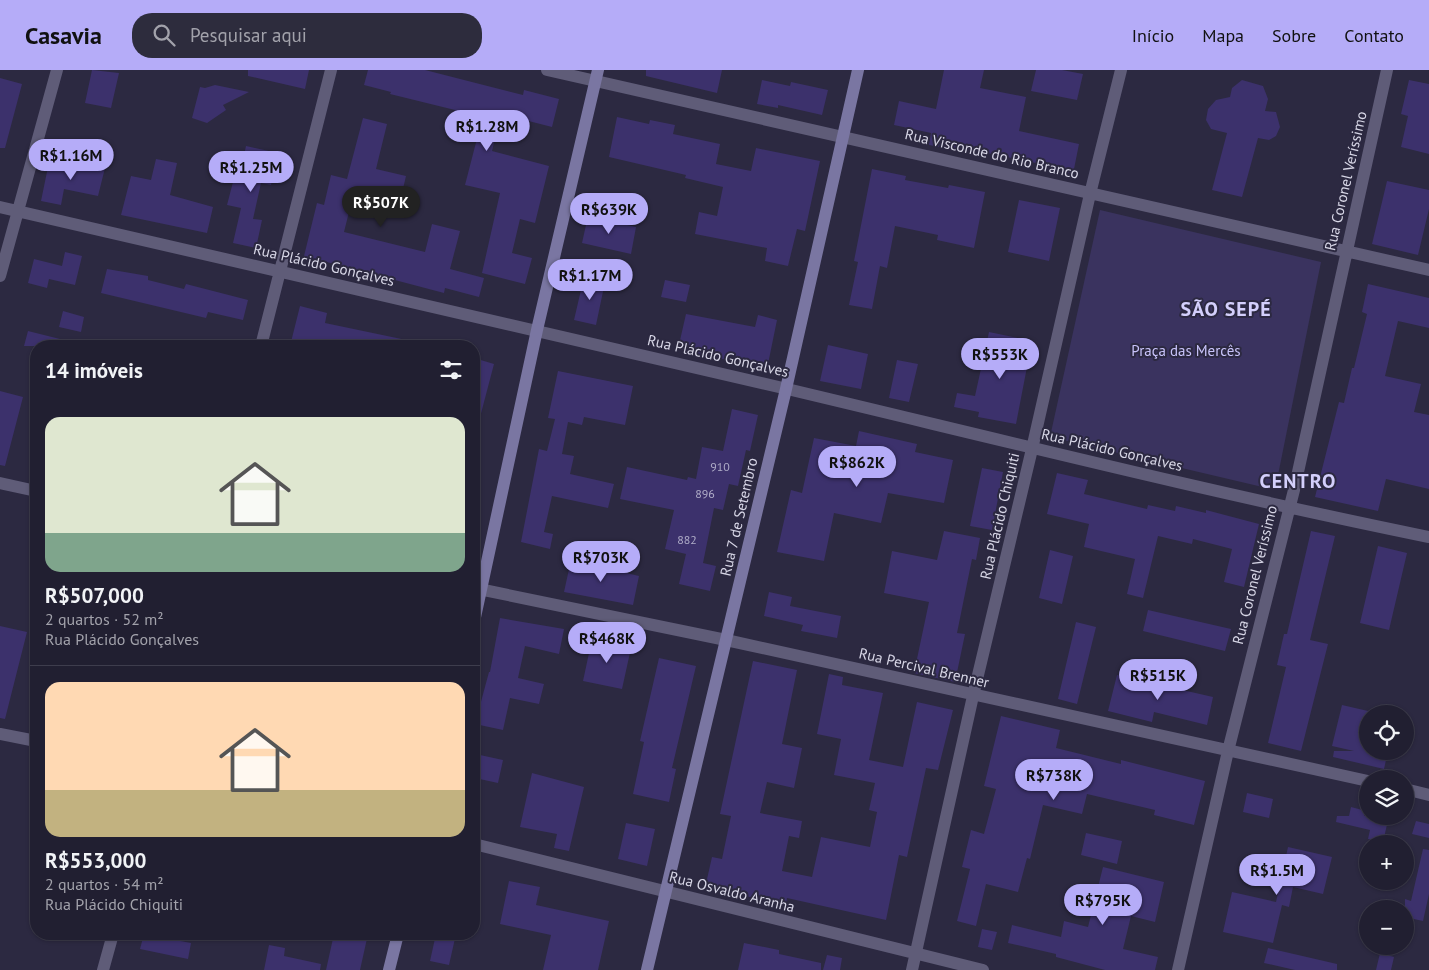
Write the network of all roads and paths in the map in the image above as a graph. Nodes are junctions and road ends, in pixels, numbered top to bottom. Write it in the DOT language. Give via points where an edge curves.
graph roads {
  1 [pos="57,70"];
  2 [pos="331,70"];
  3 [pos="547,70"];
  4 [pos="858,70"];
  5 [pos="1121,70"];
  6 [pos="1387,70"];
  7 [pos="597,76"];
  8 [pos="842,136"];
  9 [pos="1090,194"];
  10 [pos="0,208"];
  11 [pos="18,211"];
  12 [pos="1348,250"];
  13 [pos="1429,270"];
  14 [pos="281,272"];
  15 [pos="0,276"];
  16 [pos="537,330"];
  17 [pos="264,340"];
  18 [pos="786,389"];
  19 [pos="1032,449"];
  20 [pos="0,482"];
  21 [pos="30,490"];
  22 [pos="1289,507"];
  23 [pos="1429,537"];
  24 [pos="480,580"];
  25 [pos="480,589"];
  26 [pos="726,640"];
  27 [pos="973,696"];
  28 [pos="0,734"];
  29 [pos="30,740"];
  30 [pos="1228,751"];
  31 [pos="1359,779"];
  32 [pos="1414,792"];
  33 [pos="1429,795"];
  34 [pos="480,846"];
  35 [pos="665,892"];
  36 [pos="110,940"];
  37 [pos="396,940"];
  38 [pos="916,954"];
  39 [pos="103,970"];
  40 [pos="389,970"];
  41 [pos="647,970"];
  42 [pos="912,970"];
  43 [pos="983,970"];
  44 [pos="1178,970"];
  1 -- 11 [label="street"];
  2 -- 14 [label="street"];
  3 -- 7 [label="street, Rua Visconde do Rio Branco"];
  4 -- 8 [label="main road, Rua 7 de Setembro"];
  5 -- 9 [label="street, Rua Plácido Chiquiti"];
  6 -- 12 [label="street, Rua Coronel Veríssimo"];
  7 -- 8 [label="street, Rua Visconde do Rio Branco"];
  7 -- 16 [label="main road"];
  8 -- 9 [label="street, Rua Visconde do Rio Branco"];
  8 -- 18 [label="main road, Rua 7 de Setembro"];
  9 -- 12 [label="street, Rua Visconde do Rio Branco"];
  9 -- 19 [label="street, Rua Plácido Chiquiti"];
  10 -- 11 [label="street, Rua Plácido Gonçalves"];
  11 -- 14 [label="street, Rua Plácido Gonçalves"];
  11 -- 15 [label="street"];
  12 -- 13 [label="street, Rua Visconde do Rio Branco"];
  12 -- 22 [label="street, Rua Coronel Veríssimo"];
  14 -- 16 [label="street, Rua Plácido Gonçalves"];
  14 -- 17 [label="street"];
  16 -- 18 [label="street, Rua Plácido Gonçalves"];
  16 -- 24 [label="main road"];
  18 -- 19 [label="street, Rua Plácido Gonçalves"];
  18 -- 26 [label="main road, Rua 7 de Setembro"];
  19 -- 22 [label="street, Rua Plácido Gonçalves"];
  19 -- 27 [label="street, Rua Plácido Chiquiti"];
  20 -- 21 [label="street"];
  22 -- 23 [label="street, Rua Plácido Gonçalves"];
  22 -- 30 [label="street, Rua Coronel Veríssimo"];
  25 -- 26 [label="street, Rua Percival Brenner"];
  26 -- 27 [label="street, Rua Percival Brenner"];
  26 -- 35 [label="main road, Rua 7 de Setembro"];
  27 -- 30 [label="street, Rua Percival Brenner"];
  27 -- 38 [label="street, Rua Plácido Chiquiti"];
  28 -- 29 [label="street"];
  30 -- 31 [label="street, Rua Percival Brenner"];
  30 -- 44 [label="street, Rua Coronel Veríssimo"];
  32 -- 33 [label="street"];
  34 -- 35 [label="street, Rua Osvaldo Aranha"];
  35 -- 38 [label="street, Rua Osvaldo Aranha"];
  35 -- 41 [label="main road, Rua 7 de Setembro"];
  36 -- 39 [label="street"];
  37 -- 40 [label="main road"];
  38 -- 42 [label="street, Rua Plácido Chiquiti"];
  38 -- 43 [label="street, Rua Osvaldo Aranha"];
}
